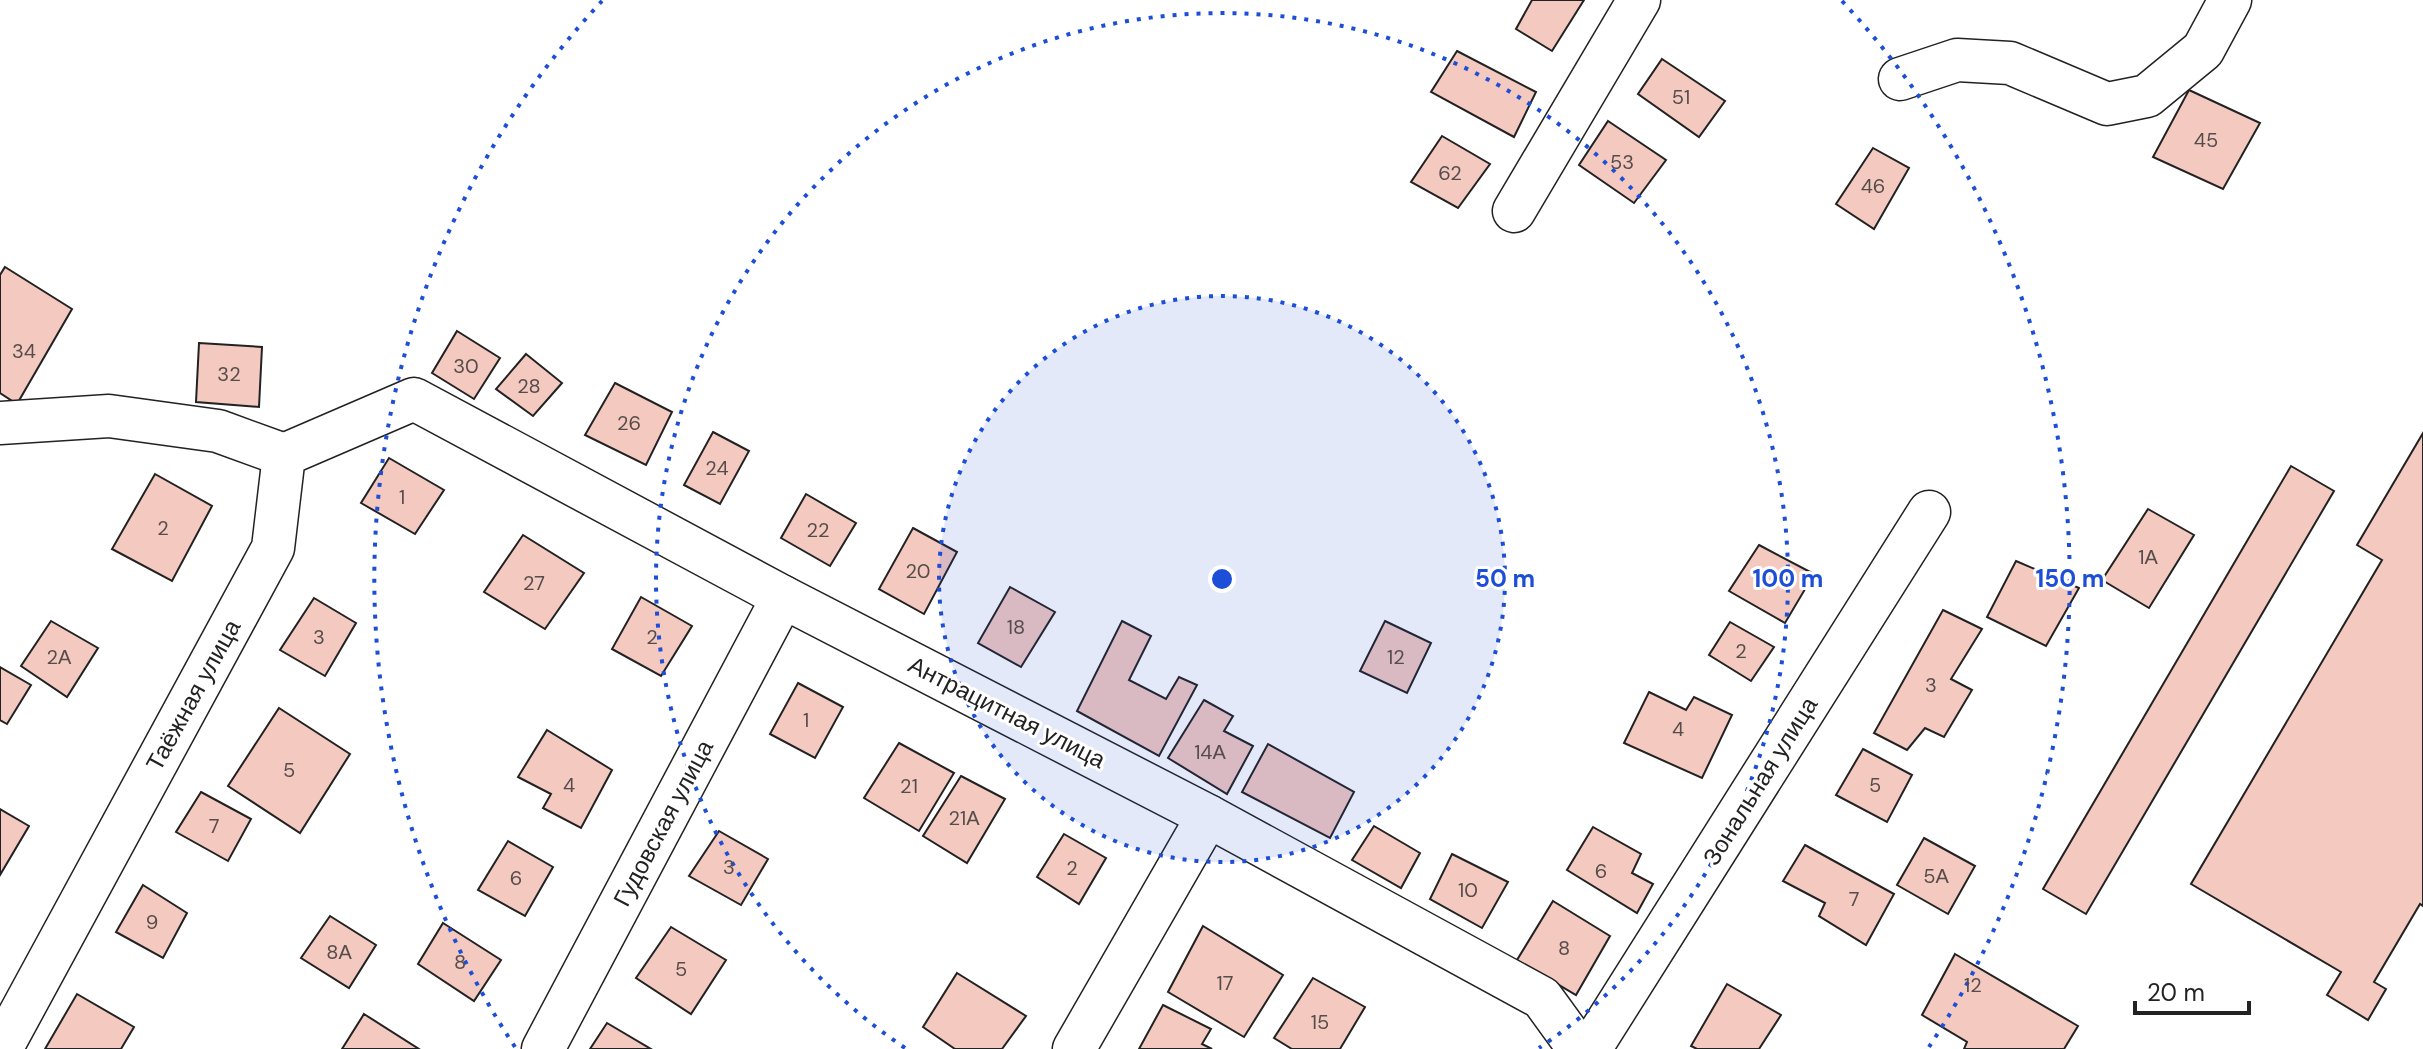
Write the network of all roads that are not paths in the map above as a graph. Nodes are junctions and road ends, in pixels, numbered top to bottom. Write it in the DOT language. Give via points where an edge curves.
graph roads {
  1 [pos="1639,0"];
  2 [pos="2230,0"];
  3 [pos="1900,79"];
  4 [pos="1514,211"];
  5 [pos="0,423"];
  6 [pos="284,455"];
  7 [pos="1929,512"];
  8 [pos="783,597"];
  9 [pos="1208,816"];
  10 [pos="1,1049"];
  11 [pos="543,1049"];
  12 [pos="1074,1049"];
  13 [pos="1579,1049"];
  14 [pos="1590,1049"];
  1 -- 4 [label="street"];
  2 -- 3 [label="street" via="2203,50 2147,96 2107,104 2010,63 1957,60"];
  5 -- 6 [label="street" via="109,416 218,431"];
  6 -- 8 [label="street, Антрацитная улица" via="414,399"];
  6 -- 10 [label="street, Таёжная улица" via="273,548"];
  7 -- 14 [label="street, Зональная улица"];
  8 -- 9 [label="street, Антрацитная улица"];
  8 -- 11 [label="street, Гудовская улица"];
  9 -- 12 [label="street"];
  9 -- 13 [label="street, Антрацитная улица" via="1542,998"];
}
